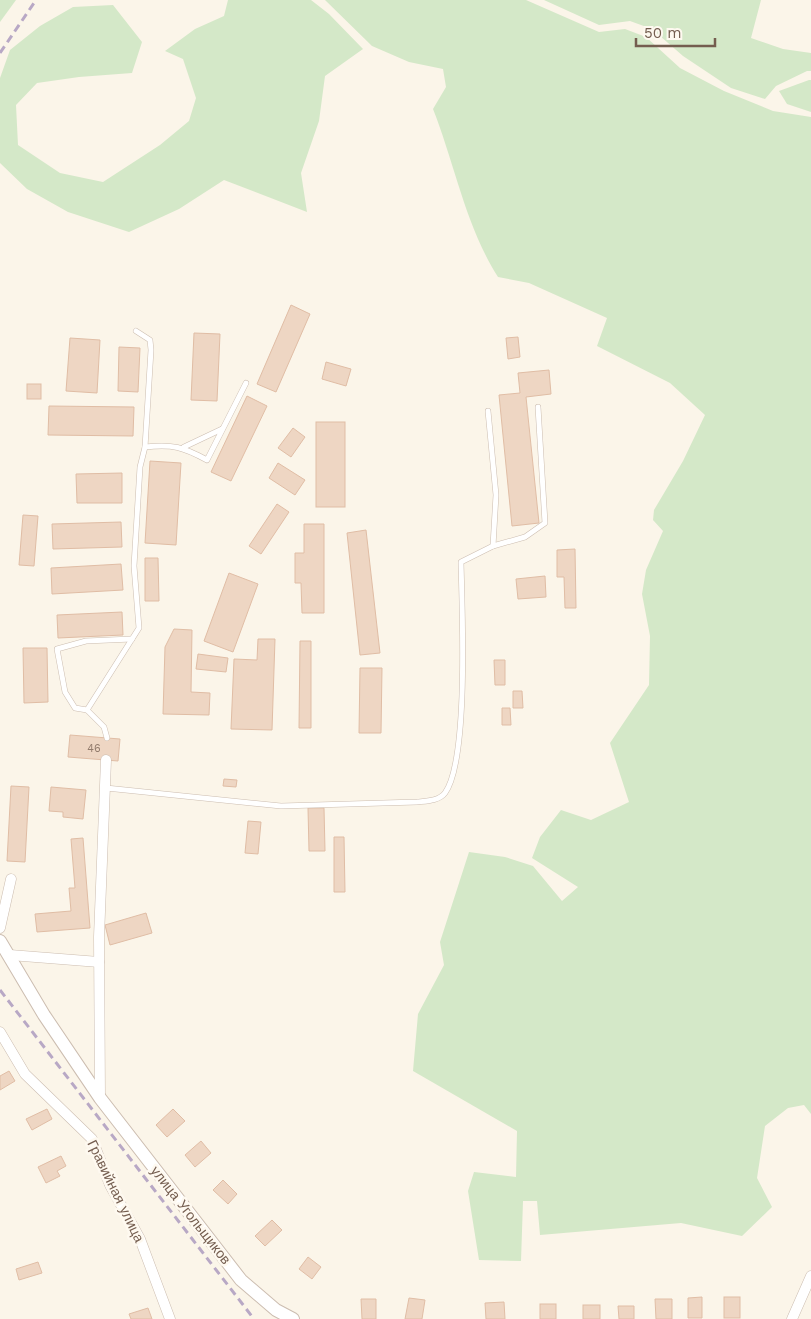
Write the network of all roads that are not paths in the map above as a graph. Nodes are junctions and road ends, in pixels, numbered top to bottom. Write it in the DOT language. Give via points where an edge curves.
graph roads {
  1 [pos="136,331"];
  2 [pos="246,383"];
  3 [pos="538,407"];
  4 [pos="488,411"];
  5 [pos="223,429"];
  6 [pos="145,447"];
  7 [pos="184,447"];
  8 [pos="493,546"];
  9 [pos="132,639"];
  10 [pos="87,710"];
  11 [pos="107,738"];
  12 [pos="106,760"];
  13 [pos="106,788"];
  14 [pos="11,879"];
  15 [pos="0,928"];
  16 [pos="0,941"];
  17 [pos="10,955"];
  18 [pos="99,962"];
  19 [pos="0,1032"];
  20 [pos="100,1098"];
  21 [pos="811,1276"];
  22 [pos="170,1319"];
  23 [pos="293,1319"];
  24 [pos="792,1319"];
  1 -- 6 [label="lane" via="150,340 151,350"];
  2 -- 5 [label="lane"];
  3 -- 8 [label="lane" via="545,523 525,537"];
  4 -- 8 [label="lane" via="496,496"];
  5 -- 7 [label="lane"];
  5 -- 7 [label="lane" via="207,460"];
  6 -- 7 [label="lane"];
  6 -- 9 [label="lane" via="140,467 134,566 139,628"];
  8 -- 13 [label="lane" via="461,562 462,666 458,757 444,795 417,802 281,806"];
  9 -- 10 [label="lane"];
  9 -- 10 [label="lane" via="86,641 56,649 65,692 75,708"];
  10 -- 11 [label="lane" via="104,727"];
  12 -- 13 [label="street"];
  13 -- 18 [label="street"];
  14 -- 15 [label="street"];
  16 -- 17 [label="street, улица Угольщиков"];
  17 -- 18 [label="street"];
  17 -- 20 [label="street, улица Угольщиков" via="44,1015"];
  18 -- 20 [label="street"];
  19 -- 22 [label="street, Гравийная улица" via="25,1074 92,1139 110,1185 140,1240"];
  20 -- 23 [label="street, улица Угольщиков" via="242,1280 276,1310"];
  21 -- 24 [label="street"];
}
